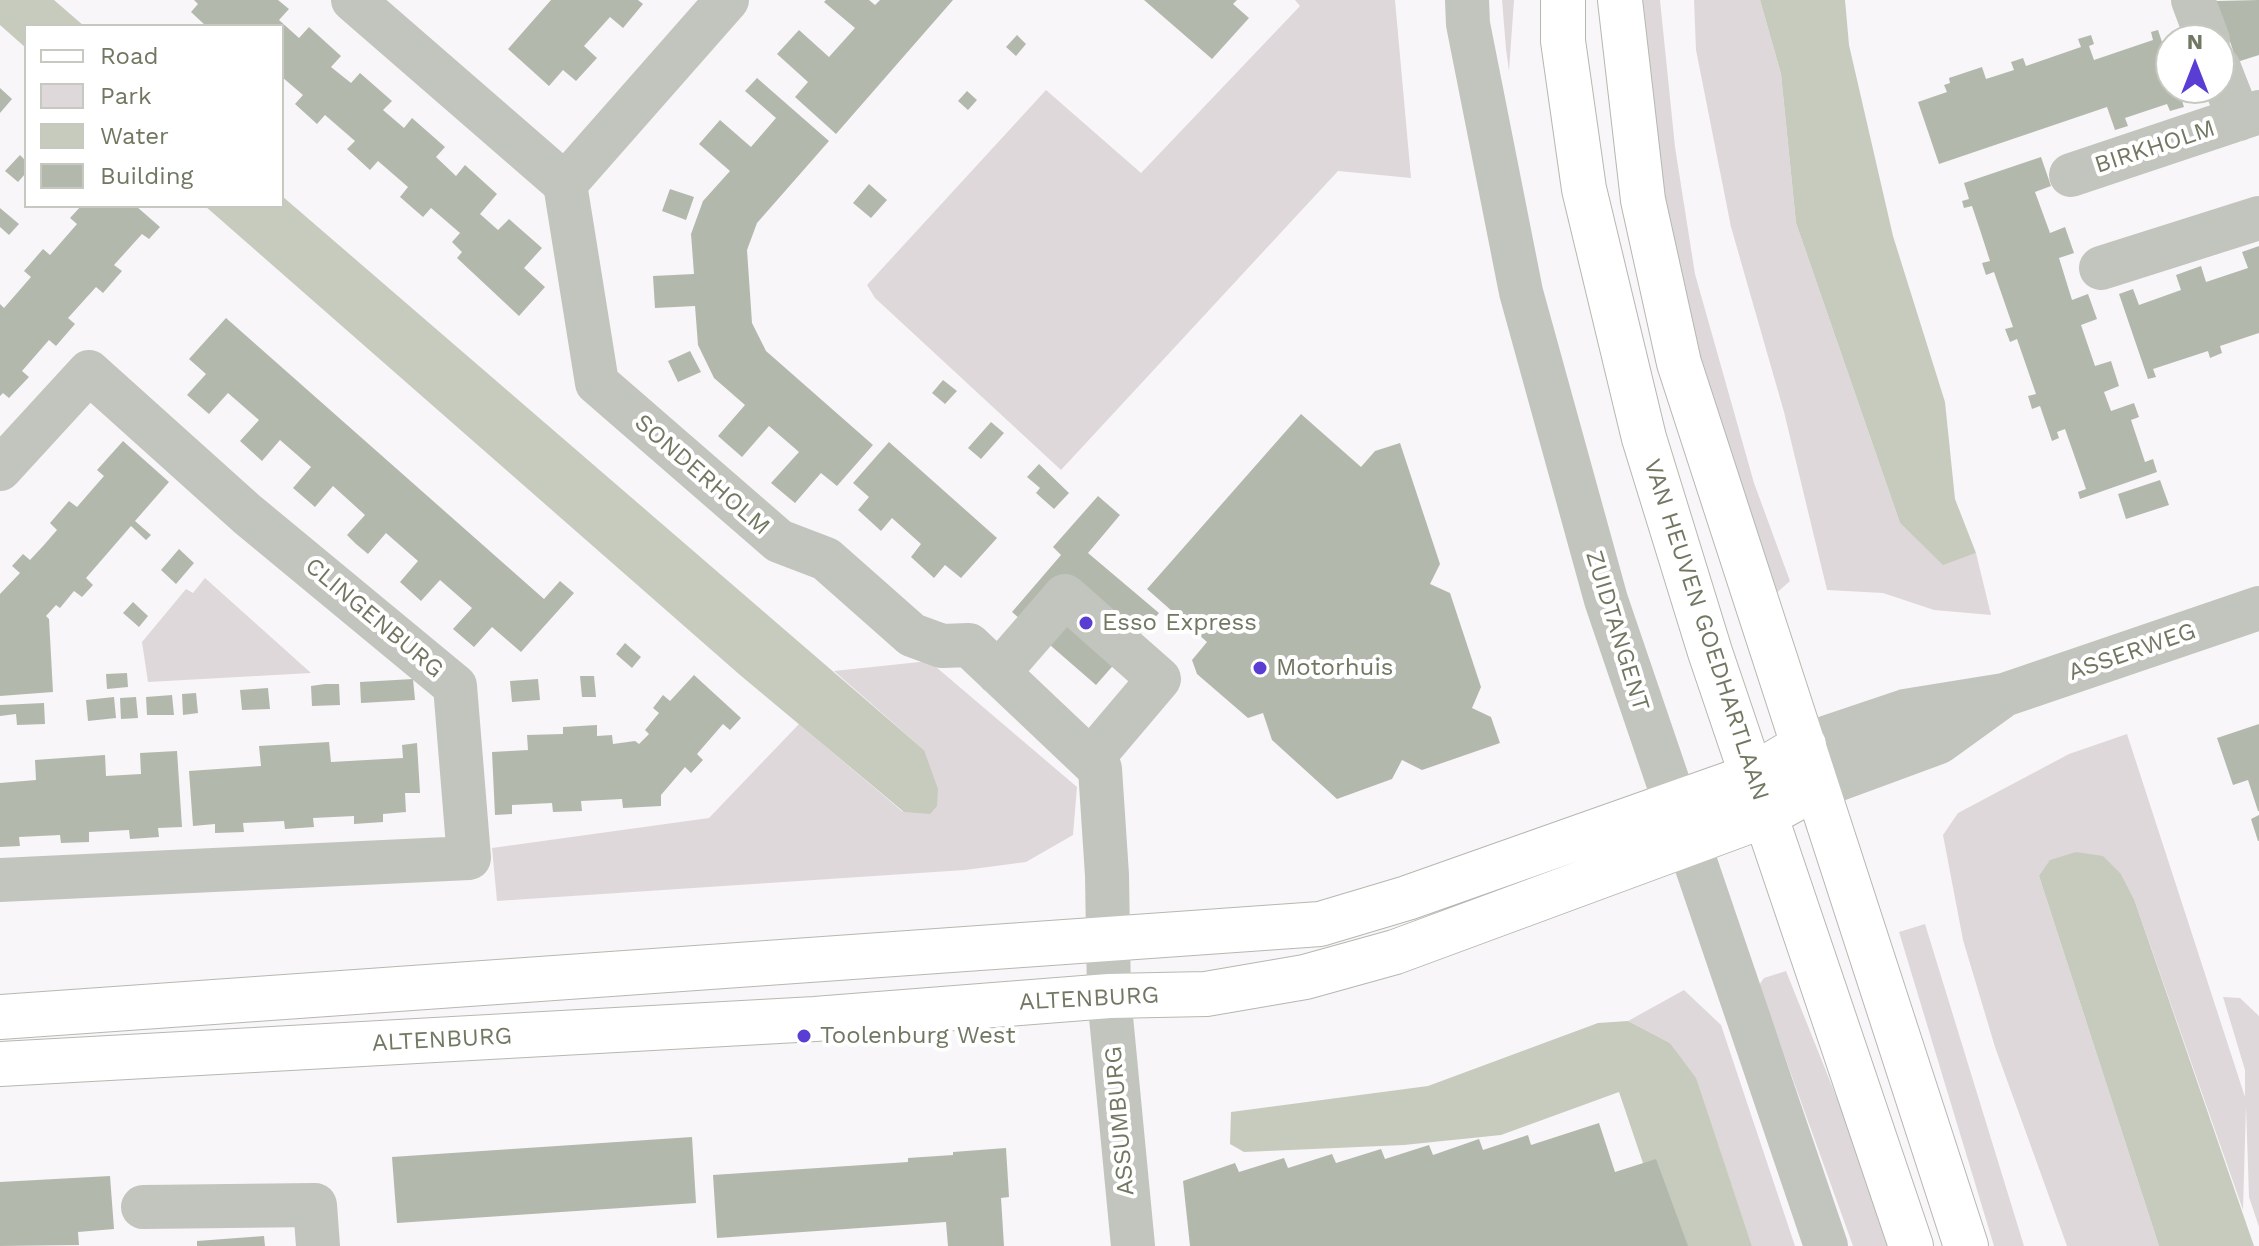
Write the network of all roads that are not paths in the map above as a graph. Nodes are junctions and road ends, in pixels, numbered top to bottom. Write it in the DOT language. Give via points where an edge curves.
graph roads {
  1 [pos="353,0"];
  2 [pos="727,0"];
  3 [pos="1467,0"];
  4 [pos="1563,0"];
  5 [pos="1620,0"];
  6 [pos="2193,0"];
  7 [pos="2202,24"];
  8 [pos="2235,93"];
  9 [pos="2249,115"];
  10 [pos="2071,175"];
  11 [pos="565,184"];
  12 [pos="2259,218"];
  13 [pos="2101,268"];
  14 [pos="0,469"];
  15 [pos="2259,608"];
  16 [pos="998,673"];
  17 [pos="2004,695"];
  18 [pos="1804,745"];
  19 [pos="1092,758"];
  20 [pos="1817,787"];
  21 [pos="1759,795"];
  22 [pos="1672,802"];
  23 [pos="1687,845"];
  24 [pos="0,880"];
  25 [pos="1107,940"];
  26 [pos="1109,996"];
  27 [pos="0,1017"];
  28 [pos="0,1064"];
  29 [pos="143,1207"];
  30 [pos="318,1246"];
  31 [pos="1133,1246"];
  32 [pos="1826,1246"];
  33 [pos="1911,1246"];
  34 [pos="1966,1246"];
  1 -- 11 [label="street"];
  2 -- 11 [label="street"];
  3 -- 22 [label="street, ZUIDTANGENT" via="1521,292 1606,600"];
  4 -- 21 [label="main road, VAN HEUVEN GOEDHARTLAAN" via="1563,41 1584,189 1637,407 1697,615"];
  5 -- 18 [label="main road" via="1643,200 1679,363"];
  6 -- 7 [label="street"];
  8 -- 9 [label="street, BIRKHOLM"];
  9 -- 10 [label="street, BIRKHOLM"];
  11 -- 16 [label="street, SONDERHOLM" via="597,383 779,541 826,559 912,635 942,646 969,645"];
  12 -- 13 [label="street"];
  14 -- 24 [label="street, CLINGENBURG" via="89,372 247,514 455,686 469,858"];
  15 -- 17 [label="street, ASSERWEG"];
  16 -- 19 [label="street, SONDERHOLM"];
  16 -- 19 [label="street" via="1065,596 1159,679"];
  17 -- 18 [label="street, ASSERWEG" via="1931,705"];
  17 -- 20 [label="street, ASSERWEG" via="1939,742"];
  18 -- 20 [label="main road"];
  18 -- 21 [label="main road"];
  19 -- 25 [label="street" via="1100,769"];
  20 -- 21 [label="main road"];
  20 -- 34 [label="main road"];
  21 -- 22 [label="main road"];
  21 -- 23 [label="main road, ALTENBURG"];
  21 -- 33 [label="main road, VAN HEUVEN GOEDHARTLAAN"];
  22 -- 23 [label="street, ZUIDTANGENT"];
  22 -- 25 [label="main road" via="1320,924"];
  23 -- 26 [label="main road, ALTENBURG" via="1395,952 1305,977 1206,994"];
  23 -- 32 [label="street, ZUIDTANGENT"];
  25 -- 26 [label="street, ASSUMBURG"];
  25 -- 27 [label="main road"];
  26 -- 28 [label="main road, ALTENBURG" via="815,1019"];
  26 -- 31 [label="street, ASSUMBURG"];
  29 -- 30 [label="street" via="315,1205"];
}
